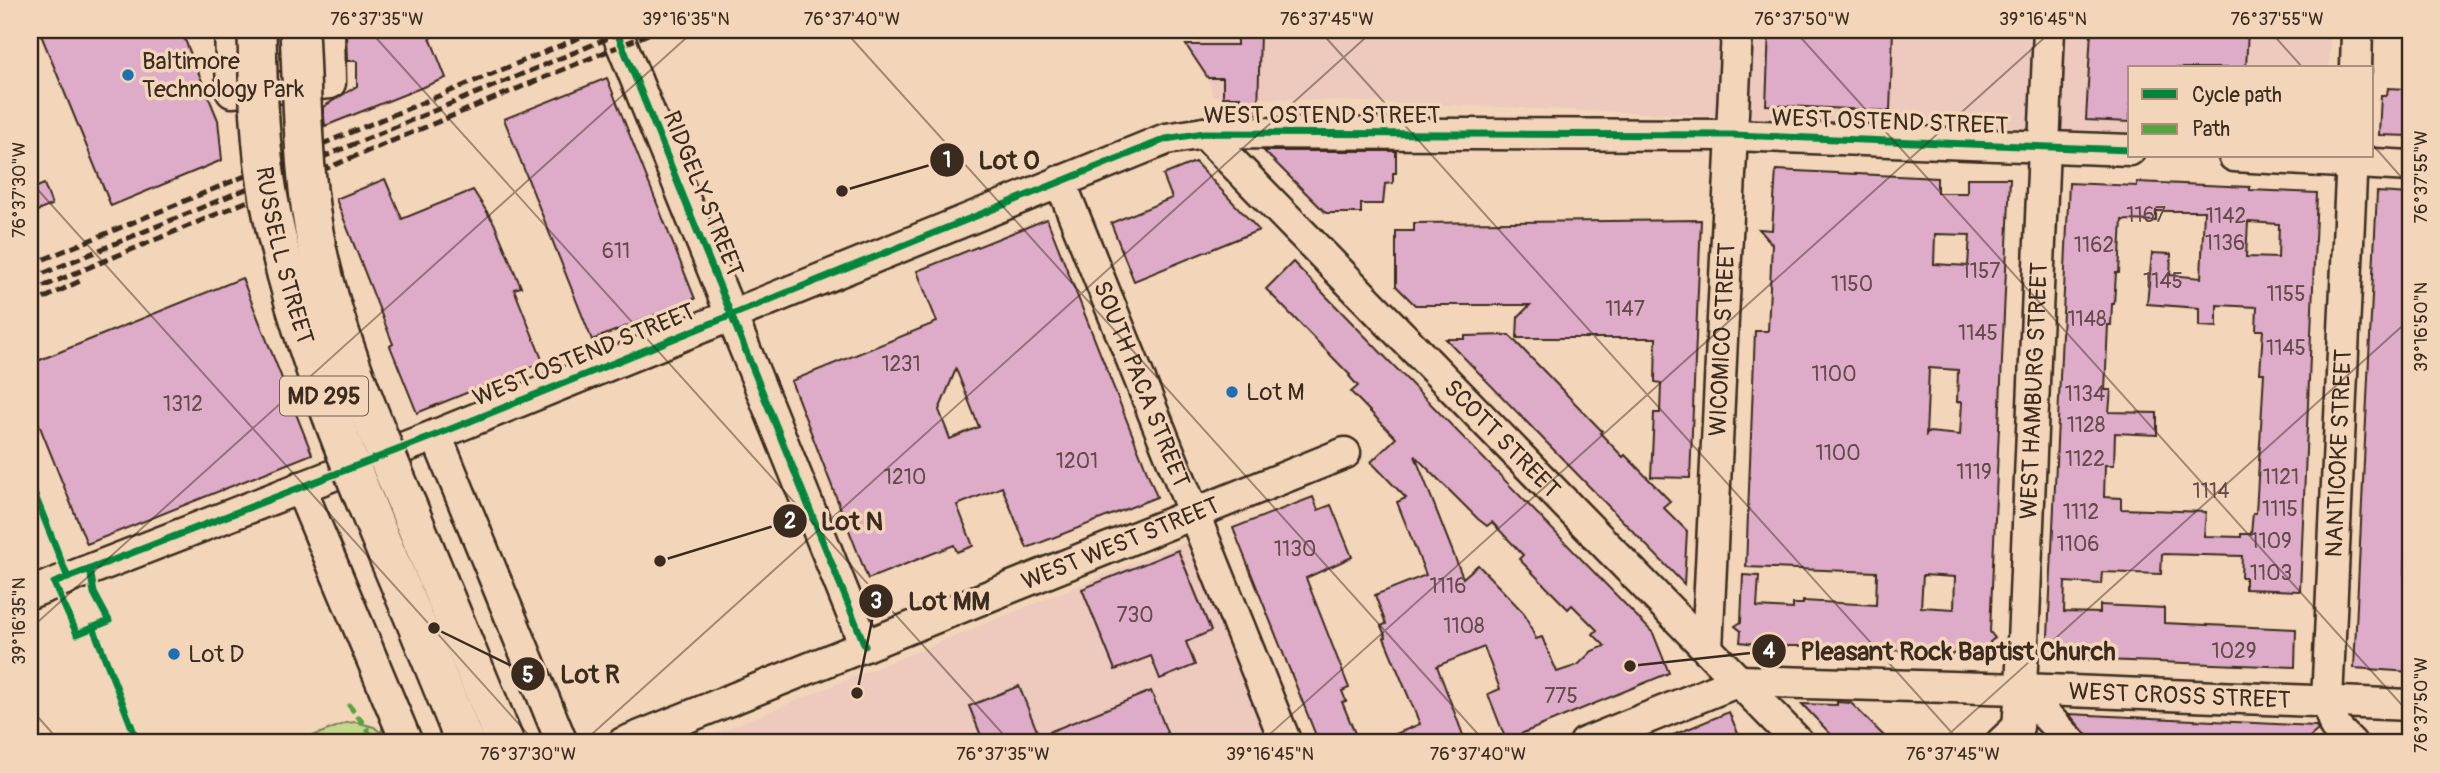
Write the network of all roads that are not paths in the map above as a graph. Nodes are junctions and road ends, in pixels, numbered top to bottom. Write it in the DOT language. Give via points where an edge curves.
graph roads {
  1 [pos="230,30"];
  2 [pos="257,30"];
  3 [pos="299,30"];
  4 [pos="329,30"];
  5 [pos="616,30"];
  6 [pos="1737,30"];
  7 [pos="2049,30"];
  8 [pos="2357,30"];
  9 [pos="2356,66"];
  10 [pos="1204,133"];
  11 [pos="1732,135"];
  12 [pos="2044,147"];
  13 [pos="2128,150"];
  14 [pos="2292,158"];
  15 [pos="2351,160"];
  16 [pos="2410,166"];
  17 [pos="1060,181"];
  18 [pos="732,316"];
  19 [pos="436,435"];
  20 [pos="1345,453"];
  21 [pos="300,487"];
  22 [pos="1194,513"];
  23 [pos="30,593"];
  24 [pos="865,646"];
  25 [pos="1707,649"];
  26 [pos="1739,681"];
  27 [pos="2021,689"];
  28 [pos="2410,705"];
  29 [pos="2333,729"];
  30 [pos="407,743"];
  31 [pos="465,743"];
  32 [pos="505,743"];
  33 [pos="562,743"];
  34 [pos="623,743"];
  35 [pos="1286,743"];
  36 [pos="1585,743"];
  37 [pos="1799,743"];
  38 [pos="2001,743"];
  39 [pos="2072,743"];
  1 -- 4 [label="street" via="232,92 330,83"];
  2 -- 31 [label="main road, RUSSELL STREET / MD 295, bridge" via="258,116 267,183 299,324 355,477"];
  3 -- 32 [label="main road, RUSSELL STREET / MD 295, bridge" via="305,168 331,301 388,461"];
  5 -- 18 [label="street, RIDGELY STREET"];
  6 -- 11 [label="street, WICOMICO STREET"];
  7 -- 12 [label="street, WEST HAMBURG STREET"];
  8 -- 9 [label="street"];
  10 -- 11 [label="street, WEST OSTEND STREET"];
  10 -- 17 [label="street, WEST OSTEND STREET" via="1166,139"];
  10 -- 25 [label="street, SCOTT STREET"];
  11 -- 12 [label="street, WEST OSTEND STREET"];
  11 -- 25 [label="street, WICOMICO STREET"];
  12 -- 13 [label="street, WEST OSTEND STREET"];
  12 -- 27 [label="street, WEST HAMBURG STREET"];
  14 -- 15 [label="street"];
  15 -- 16 [label="street"];
  15 -- 29 [label="street, NANTICOKE STREET"];
  17 -- 18 [label="street, WEST OSTEND STREET"];
  17 -- 22 [label="street, SOUTH PACA STREET"];
  18 -- 19 [label="street, WEST OSTEND STREET"];
  18 -- 24 [label="street, RIDGELY STREET"];
  19 -- 21 [label="street, WEST OSTEND STREET"];
  19 -- 33 [label="street"];
  20 -- 22 [label="street, WEST WEST STREET"];
  21 -- 23 [label="street, WEST OSTEND STREET"];
  21 -- 30 [label="street"];
  22 -- 24 [label="street, WEST WEST STREET"];
  22 -- 35 [label="street, SOUTH PACA STREET"];
  24 -- 34 [label="street, WEST WEST STREET"];
  25 -- 26 [label="street, SCOTT STREET"];
  26 -- 27 [label="street, WEST CROSS STREET"];
  26 -- 36 [label="street, WEST CROSS STREET"];
  26 -- 37 [label="street, SCOTT STREET"];
  27 -- 29 [label="street, WEST CROSS STREET"];
  27 -- 38 [label="street, WEST HAMBURG STREET" via="2018,727"];
  27 -- 39 [label="street"];
  28 -- 29 [label="street, WEST CROSS STREET"];
}
